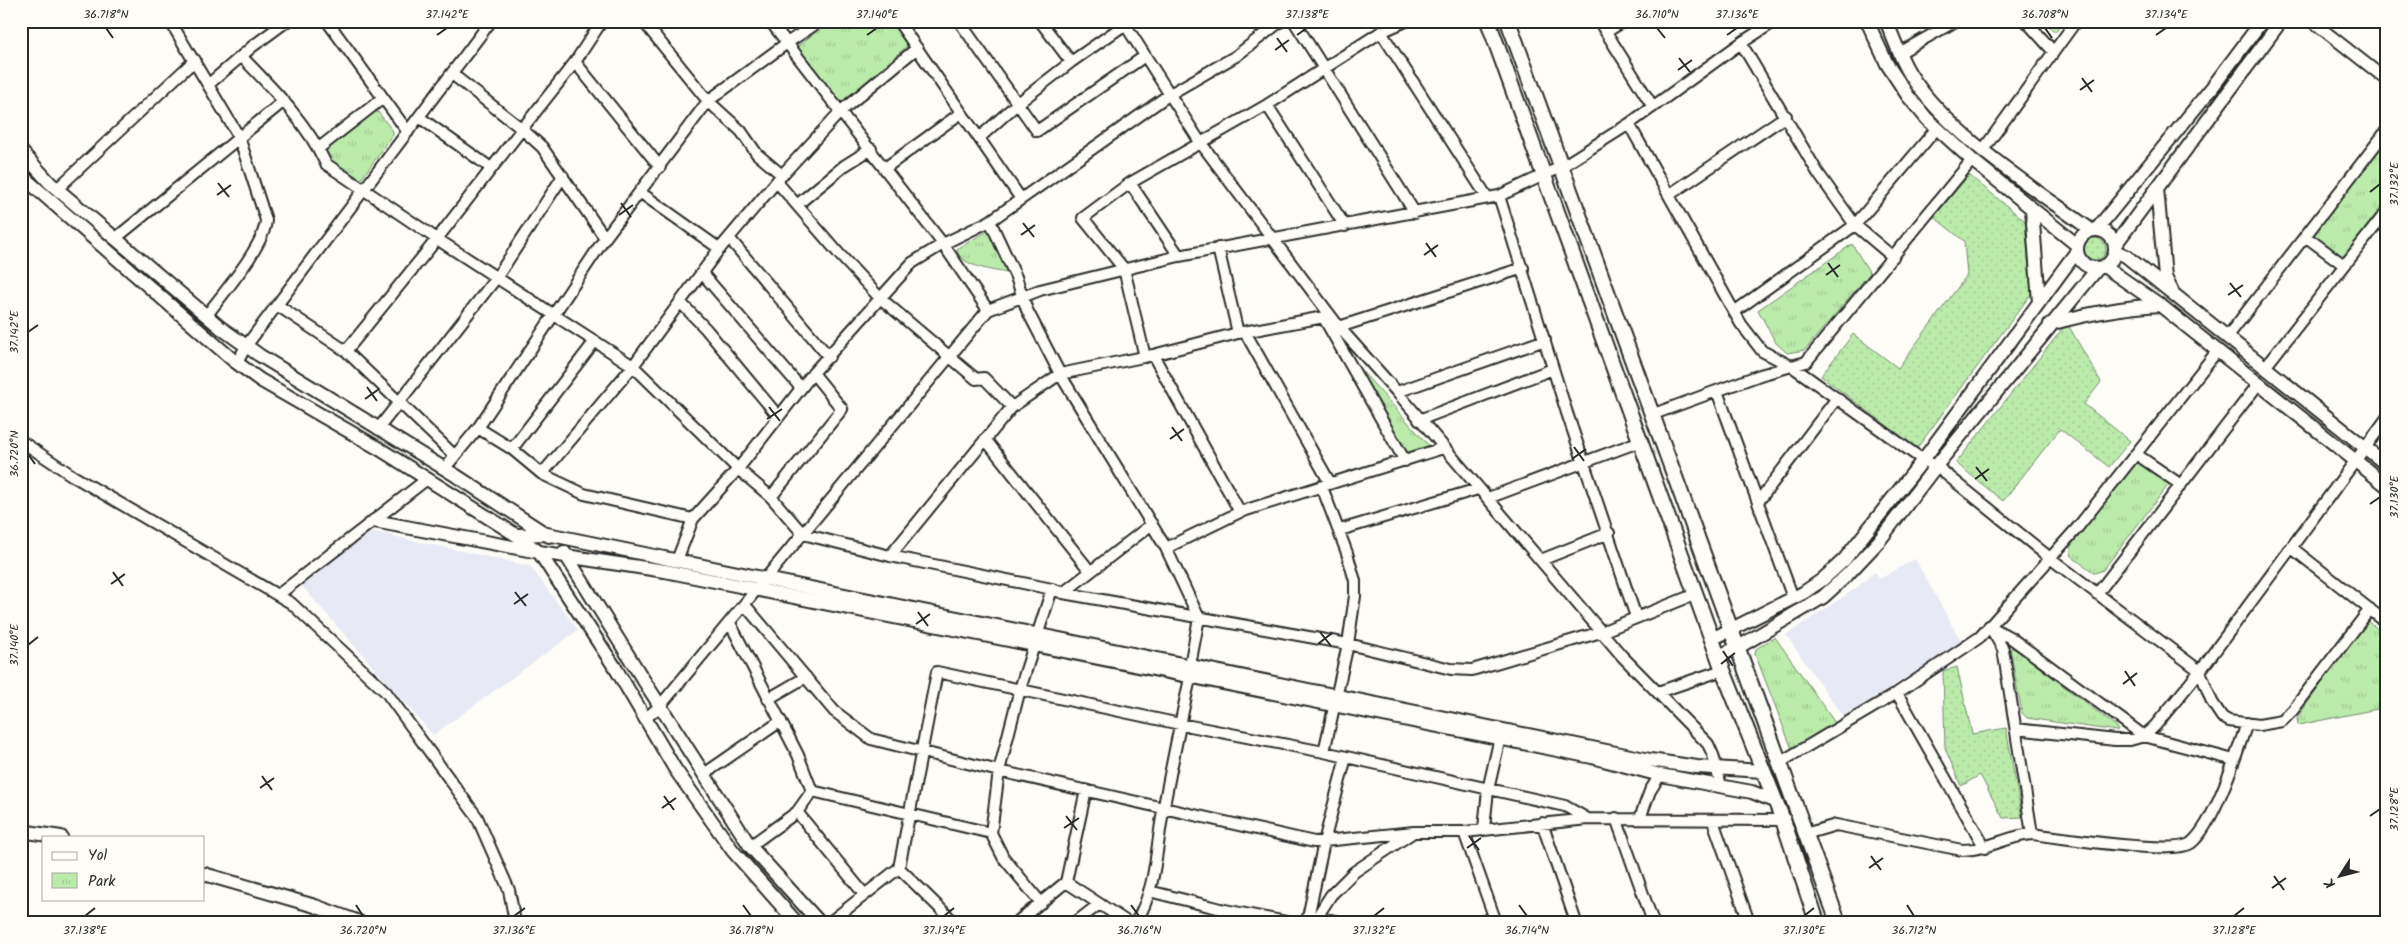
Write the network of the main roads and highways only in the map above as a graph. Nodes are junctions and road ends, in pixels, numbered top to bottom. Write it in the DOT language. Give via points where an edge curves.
graph roads {
  1 [pos="1488,21"];
  2 [pos="1508,21"];
  3 [pos="1817,922"];
  4 [pos="1838,922"];
  1 -- 3 [label="main road" via="1723,670 1783,820"];
  2 -- 4 [label="main road"];
}
